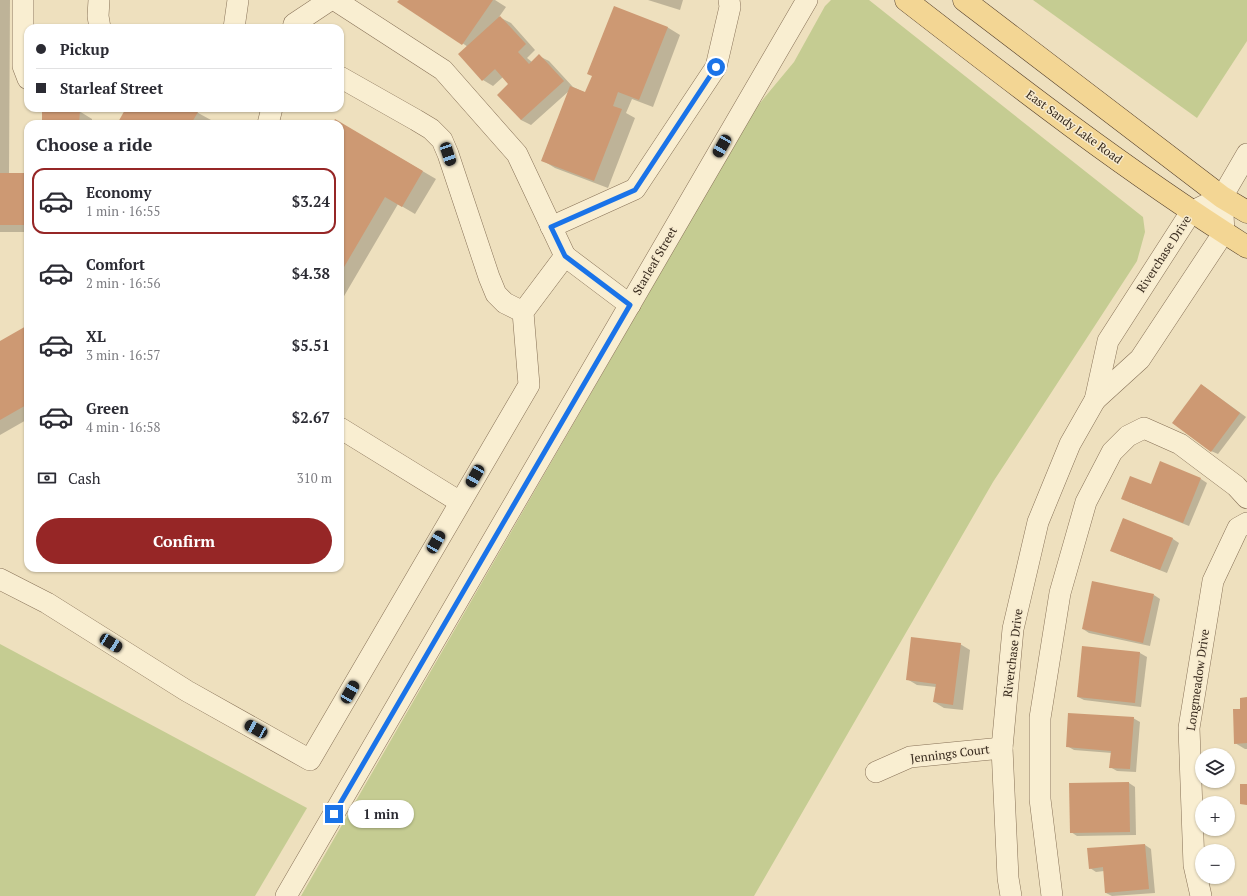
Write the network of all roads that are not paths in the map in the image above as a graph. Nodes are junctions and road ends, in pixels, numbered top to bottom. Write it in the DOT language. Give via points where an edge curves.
graph roads {
  1 [pos="23,0"];
  2 [pos="99,0"];
  3 [pos="238,0"];
  4 [pos="330,0"];
  5 [pos="336,0"];
  6 [pos="729,0"];
  7 [pos="807,0"];
  8 [pos="906,0"];
  9 [pos="964,0"];
  10 [pos="99,24"];
  11 [pos="235,24"];
  12 [pos="294,24"];
  13 [pos="24,69"];
  14 [pos="344,79"];
  15 [pos="1247,154"];
  16 [pos="1222,198"];
  17 [pos="1191,212"];
  18 [pos="1247,212"];
  19 [pos="551,227"];
  20 [pos="1224,232"];
  21 [pos="1247,247"];
  22 [pos="565,256"];
  23 [pos="630,305"];
  24 [pos="523,312"];
  25 [pos="1095,400"];
  26 [pos="344,430"];
  27 [pos="1247,498"];
  28 [pos="460,502"];
  29 [pos="1247,523"];
  30 [pos="0,579"];
  31 [pos="1002,748"];
  32 [pos="876,772"];
  33 [pos="286,896"];
  34 [pos="1011,896"];
  35 [pos="1052,896"];
  36 [pos="1201,896"];
  1 -- 13 [label="street"];
  2 -- 10 [label="street"];
  3 -- 11 [label="street"];
  4 -- 12 [label="street"];
  5 -- 19 [label="street" via="443,70 517,154"];
  6 -- 19 [label="street" via="730,7 716,67 635,190"];
  7 -- 23 [label="street, Starleaf Street"];
  8 -- 17 [label="main road, East Sandy Lake Road" via="1031,96"];
  9 -- 16 [label="main road"];
  14 -- 24 [label="street" via="416,120 442,140 496,294"];
  15 -- 16 [label="street"];
  16 -- 17 [label="street, Riverchase Drive"];
  16 -- 18 [label="main road"];
  16 -- 20 [label="street"];
  17 -- 20 [label="main road, East Sandy Lake Road"];
  17 -- 25 [label="street, Riverchase Drive" via="1108,341"];
  19 -- 22 [label="street"];
  20 -- 21 [label="main road, East Sandy Lake Road"];
  20 -- 25 [label="street, Riverchase Drive" via="1140,359"];
  22 -- 23 [label="street"];
  22 -- 24 [label="street"];
  23 -- 33 [label="street, Starleaf Street"];
  24 -- 28 [label="street" via="529,384"];
  25 -- 31 [label="street, Riverchase Drive" via="1070,444 1038,522 1013,629"];
  26 -- 28 [label="street"];
  27 -- 35 [label="street" via="1236,486 1180,444 1144,428 1128,436 1112,452 1086,502 1060,593 1040,718 1040,799"];
  28 -- 30 [label="street" via="310,760 187,691 47,603"];
  29 -- 36 [label="street, Longmeadow Drive" via="1238,528 1212,581 1189,728 1194,865"];
  31 -- 32 [label="street, Jennings Court" via="910,757"];
  31 -- 34 [label="street, Riverchase Drive"];
}
